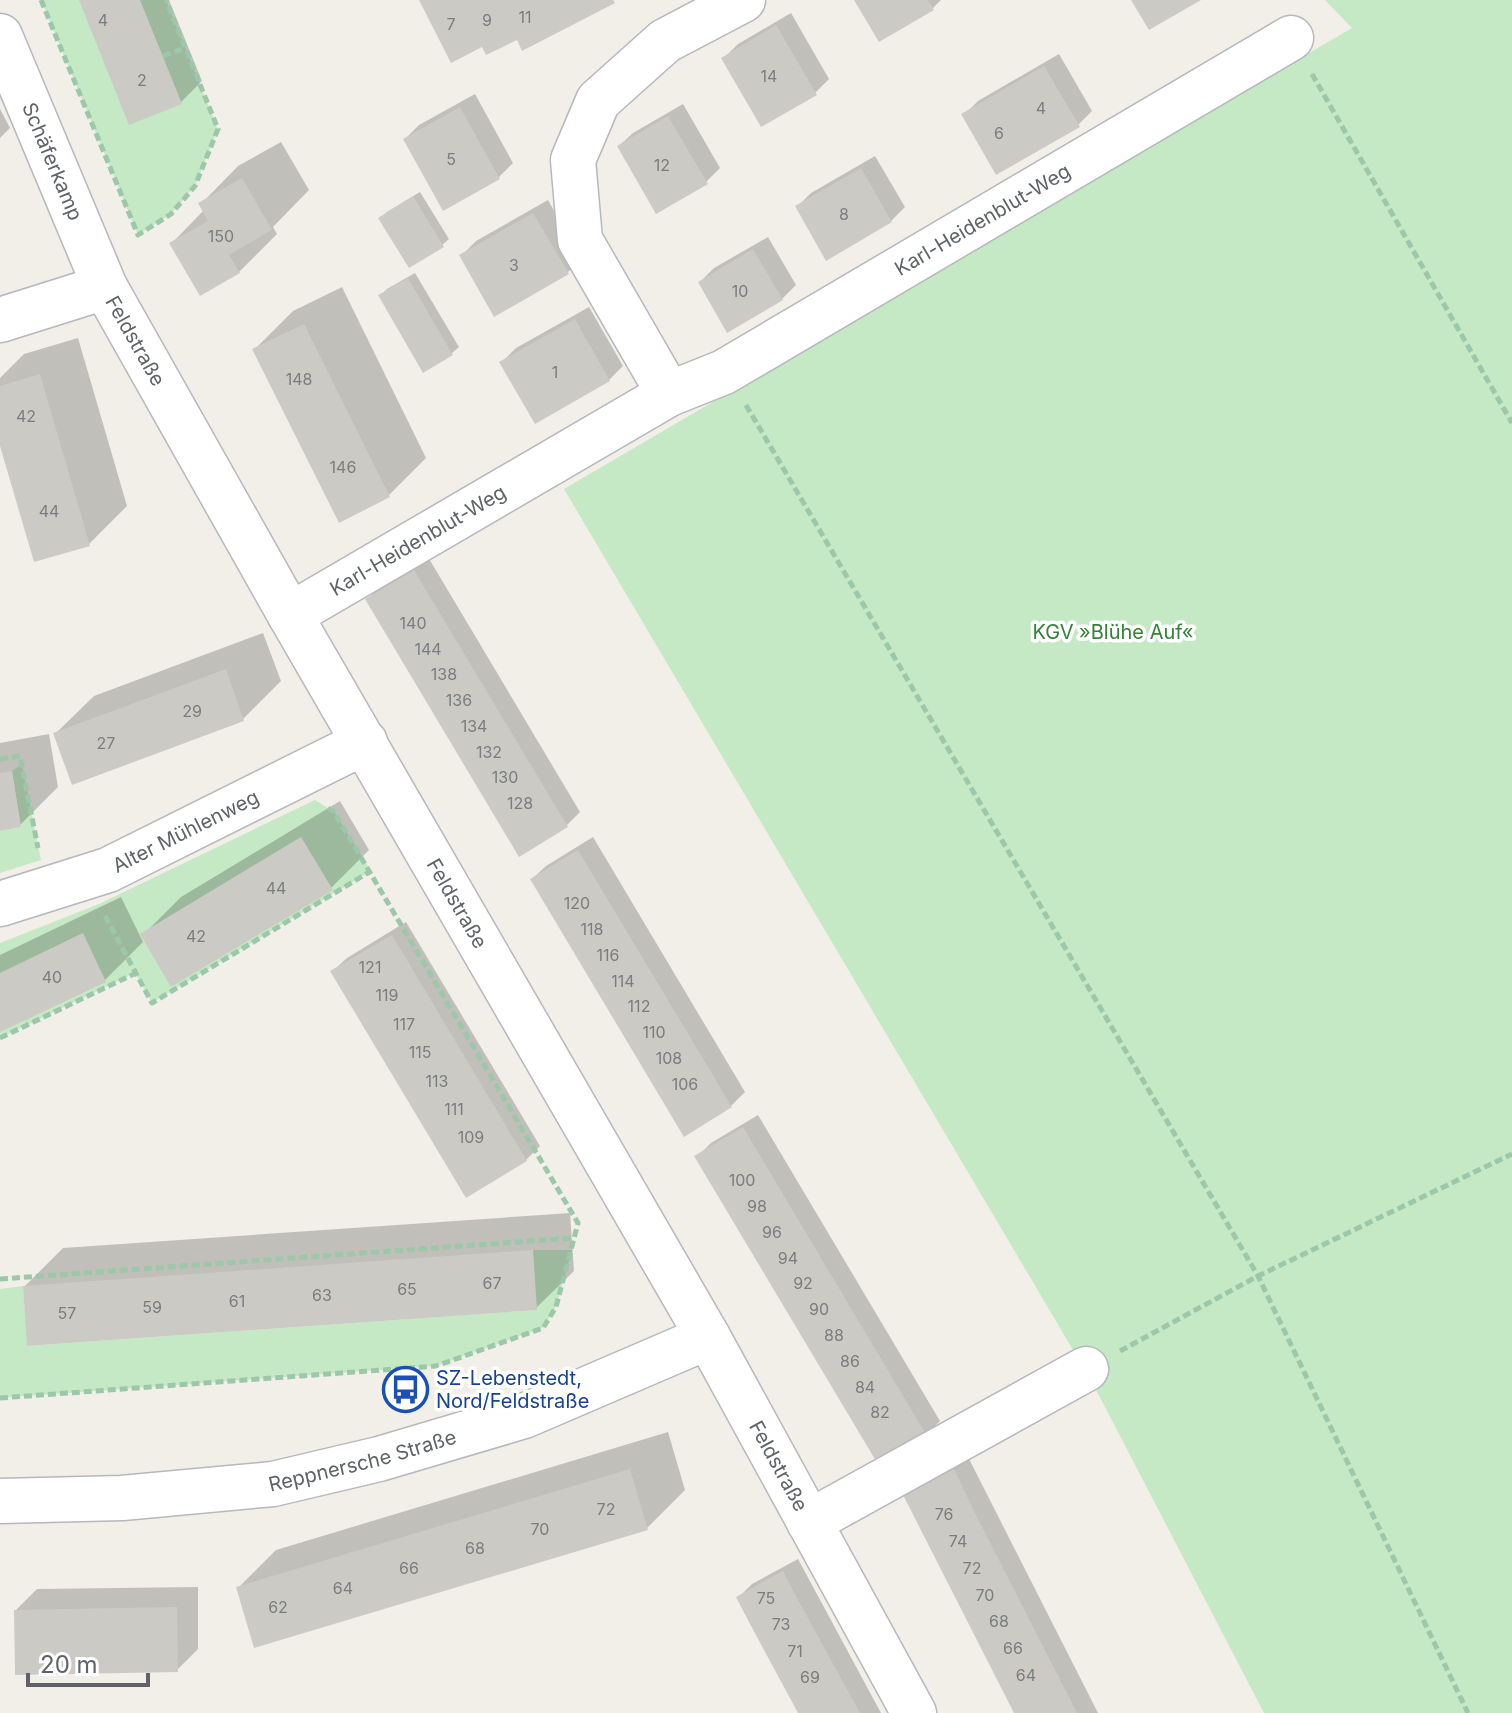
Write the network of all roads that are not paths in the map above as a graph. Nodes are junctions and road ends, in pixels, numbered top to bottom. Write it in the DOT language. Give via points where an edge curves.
graph roads {
  1 [pos="743,0"];
  2 [pos="0,36"];
  3 [pos="1291,38"];
  4 [pos="105,287"];
  5 [pos="0,320"];
  6 [pos="669,394"];
  7 [pos="290,615"];
  8 [pos="365,742"];
  9 [pos="0,904"];
  10 [pos="708,1337"];
  11 [pos="1086,1369"];
  12 [pos="0,1501"];
  13 [pos="809,1522"];
  14 [pos="914,1713"];
  1 -- 6 [label="street" via="665,41 598,101 573,160 580,240"];
  2 -- 4 [label="street, Schäferkamp"];
  3 -- 6 [label="street, Karl-Heidenblut-Weg" via="724,372"];
  4 -- 5 [label="street"];
  4 -- 7 [label="street, Feldstraße"];
  6 -- 7 [label="street, Karl-Heidenblut-Weg"];
  7 -- 8 [label="street, Feldstraße"];
  8 -- 9 [label="street, Alter Mühlenweg" via="108,870"];
  8 -- 10 [label="street, Feldstraße"];
  10 -- 12 [label="street, Reppnersche Straße" via="524,1416 273,1484 122,1498"];
  10 -- 13 [label="street, Feldstraße"];
  11 -- 13 [label="street, Feldstraße"];
  13 -- 14 [label="street, Feldstraße"];
}
